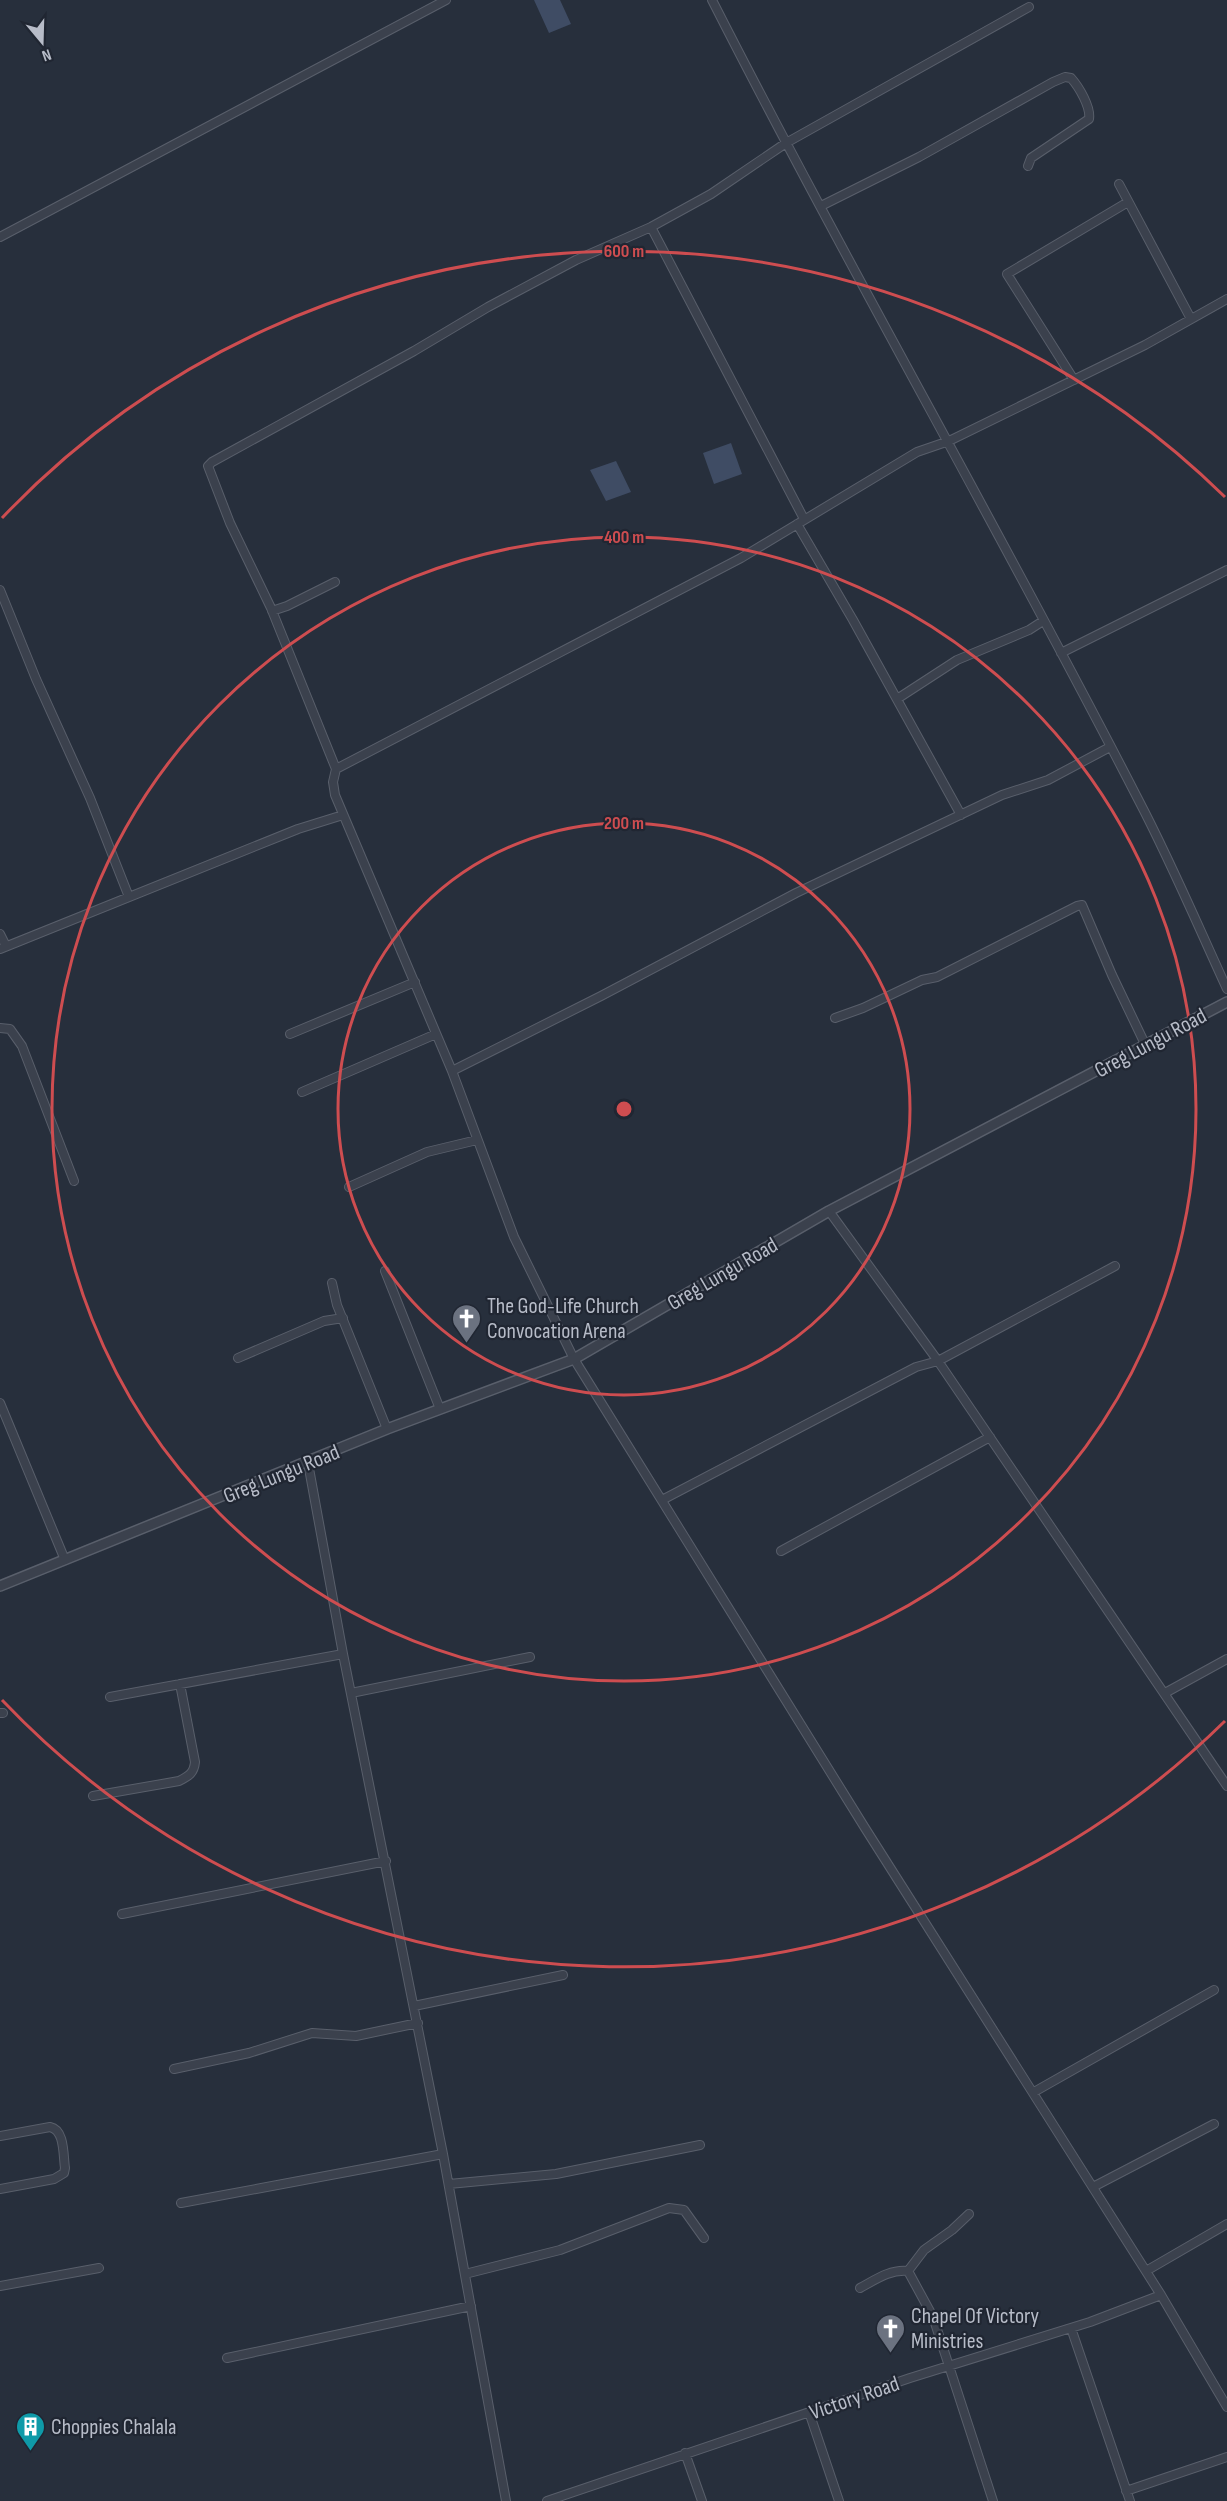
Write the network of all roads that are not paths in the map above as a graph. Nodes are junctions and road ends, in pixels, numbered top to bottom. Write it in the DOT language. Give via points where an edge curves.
graph roads {
  1 [pos="446,0"];
  2 [pos="712,0"];
  3 [pos="1029,7"];
  4 [pos="786,143"];
  5 [pos="1028,166"];
  6 [pos="1119,184"];
  7 [pos="1128,201"];
  8 [pos="821,206"];
  9 [pos="651,227"];
  10 [pos="0,237"];
  11 [pos="1227,299"];
  12 [pos="1191,319"];
  13 [pos="1074,380"];
  14 [pos="949,441"];
  15 [pos="800,521"];
  16 [pos="1227,570"];
  17 [pos="335,582"];
  18 [pos="0,590"];
  19 [pos="272,610"];
  20 [pos="1043,621"];
  21 [pos="1061,653"];
  22 [pos="897,699"];
  23 [pos="1110,747"];
  24 [pos="336,769"];
  25 [pos="343,815"];
  26 [pos="961,815"];
  27 [pos="129,897"];
  28 [pos="0,934"];
  29 [pos="3,947"];
  30 [pos="415,982"];
  31 [pos="1227,989"];
  32 [pos="1227,1002"];
  33 [pos="835,1018"];
  34 [pos="0,1028"];
  35 [pos="290,1034"];
  36 [pos="436,1034"];
  37 [pos="1145,1044"];
  38 [pos="452,1071"];
  39 [pos="302,1092"];
  40 [pos="477,1140"];
  41 [pos="74,1181"];
  42 [pos="349,1187"];
  43 [pos="829,1211"];
  44 [pos="1115,1266"];
  45 [pos="385,1271"];
  46 [pos="333,1282"];
  47 [pos="343,1318"];
  48 [pos="238,1358"];
  49 [pos="574,1359"];
  50 [pos="938,1361"];
  51 [pos="0,1403"];
  52 [pos="441,1409"];
  53 [pos="387,1429"];
  54 [pos="990,1437"];
  55 [pos="308,1462"];
  56 [pos="662,1500"];
  57 [pos="781,1551"];
  58 [pos="65,1560"];
  59 [pos="0,1586"];
  60 [pos="343,1654"];
  61 [pos="530,1657"];
  62 [pos="1227,1659"];
  63 [pos="180,1684"];
  64 [pos="351,1693"];
  65 [pos="1166,1693"];
  66 [pos="110,1697"];
  67 [pos="1223,1772"];
  68 [pos="1227,1786"];
  69 [pos="93,1796"];
  70 [pos="386,1861"];
  71 [pos="122,1914"];
  72 [pos="563,1975"];
  73 [pos="1214,1990"];
  74 [pos="414,2006"];
  75 [pos="418,2023"];
  76 [pos="174,2069"];
  77 [pos="1034,2092"];
  78 [pos="1214,2124"];
  79 [pos="0,2136"];
  80 [pos="700,2145"];
  81 [pos="444,2154"];
  82 [pos="449,2184"];
  83 [pos="1093,2187"];
  84 [pos="0,2189"];
  85 [pos="181,2203"];
  86 [pos="969,2214"];
  87 [pos="1227,2224"];
  88 [pos="704,2238"];
  89 [pos="99,2268"];
  90 [pos="908,2271"];
  91 [pos="1146,2271"];
  92 [pos="465,2274"];
  93 [pos="0,2286"];
  94 [pos="860,2288"];
  95 [pos="1161,2295"];
  96 [pos="471,2306"];
  97 [pos="1071,2328"];
  98 [pos="227,2358"];
  99 [pos="948,2368"];
  100 [pos="1227,2407"];
  101 [pos="809,2412"];
  102 [pos="686,2453"];
  103 [pos="1227,2457"];
  104 [pos="1126,2491"];
  105 [pos="506,2501"];
  106 [pos="547,2501"];
  107 [pos="702,2501"];
  108 [pos="839,2501"];
  109 [pos="993,2501"];
  110 [pos="1130,2501"];
  1 -- 10 [label="street"];
  2 -- 4 [label="street"];
  3 -- 4 [label="street"];
  4 -- 8 [label="street"];
  4 -- 9 [label="street" via="711,194"];
  5 -- 8 [label="street" via="1031,158 1089,119 1090,113 1071,78 1053,82"];
  6 -- 7 [label="street"];
  7 -- 12 [label="street"];
  7 -- 13 [label="street" via="1007,274"];
  8 -- 14 [label="street"];
  9 -- 15 [label="street"];
  9 -- 19 [label="street" via="576,260 498,302 208,466"];
  11 -- 12 [label="street"];
  12 -- 13 [label="street"];
  13 -- 14 [label="street"];
  14 -- 15 [label="street" via="917,452"];
  14 -- 20 [label="street"];
  15 -- 22 [label="street"];
  15 -- 24 [label="street" via="741,558"];
  16 -- 21 [label="street"];
  17 -- 19 [label="street"];
  18 -- 27 [label="street"];
  19 -- 24 [label="street"];
  20 -- 21 [label="street"];
  20 -- 22 [label="street" via="957,660"];
  21 -- 23 [label="street"];
  22 -- 26 [label="street"];
  23 -- 26 [label="street" via="1048,780 1020,788"];
  23 -- 31 [label="street" via="1140,801"];
  24 -- 25 [label="street" via="333,782"];
  25 -- 27 [label="street" via="298,829"];
  25 -- 30 [label="street"];
  26 -- 38 [label="street" via="796,893"];
  27 -- 29 [label="street"];
  28 -- 29 [label="street"];
  30 -- 35 [label="street"];
  30 -- 36 [label="street"];
  32 -- 37 [label="street, Greg Lungu Road"];
  33 -- 37 [label="street" via="937,977 1082,905"];
  34 -- 41 [label="street" via="10,1029 22,1046"];
  36 -- 38 [label="street"];
  36 -- 39 [label="street"];
  37 -- 43 [label="street, Greg Lungu Road"];
  38 -- 40 [label="street"];
  40 -- 42 [label="street" via="427,1152"];
  40 -- 49 [label="street" via="514,1237"];
  43 -- 49 [label="street, Greg Lungu Road"];
  43 -- 50 [label="street"];
  44 -- 50 [label="street"];
  45 -- 52 [label="street"];
  46 -- 47 [label="street" via="334,1298"];
  47 -- 48 [label="street" via="324,1322"];
  47 -- 53 [label="street"];
  49 -- 52 [label="street, Greg Lungu Road"];
  49 -- 56 [label="street"];
  50 -- 54 [label="street"];
  50 -- 56 [label="street" via="916,1367"];
  51 -- 58 [label="street"];
  52 -- 53 [label="street, Greg Lungu Road"];
  53 -- 55 [label="street, Greg Lungu Road"];
  54 -- 57 [label="street"];
  54 -- 65 [label="street"];
  55 -- 58 [label="street, Greg Lungu Road"];
  55 -- 60 [label="street"];
  56 -- 77 [label="street"];
  58 -- 59 [label="street, Greg Lungu Road"];
  60 -- 63 [label="street"];
  60 -- 64 [label="street"];
  61 -- 64 [label="street"];
  62 -- 65 [label="street"];
  63 -- 66 [label="street"];
  63 -- 69 [label="street" via="195,1762 190,1776"];
  64 -- 70 [label="street"];
  65 -- 67 [label="street"];
  67 -- 68 [label="street"];
  70 -- 71 [label="street"];
  70 -- 74 [label="street"];
  72 -- 74 [label="street"];
  73 -- 77 [label="street"];
  74 -- 75 [label="street"];
  75 -- 76 [label="street" via="356,2036 312,2034"];
  75 -- 81 [label="street"];
  77 -- 83 [label="street"];
  78 -- 83 [label="street"];
  79 -- 84 [label="street" via="56,2128 65,2168 54,2179"];
  80 -- 82 [label="street" via="556,2174"];
  81 -- 82 [label="street"];
  81 -- 85 [label="street"];
  82 -- 92 [label="street"];
  83 -- 91 [label="street"];
  86 -- 90 [label="street" via="924,2250"];
  87 -- 91 [label="street"];
  88 -- 92 [label="street" via="684,2210 669,2208 560,2250"];
  89 -- 93 [label="street"];
  90 -- 94 [label="street" via="886,2274"];
  90 -- 99 [label="street" via="933,2317"];
  91 -- 95 [label="street"];
  92 -- 96 [label="street"];
  95 -- 97 [label="street, Victory Road"];
  95 -- 100 [label="street"];
  96 -- 98 [label="street"];
  96 -- 105 [label="street"];
  97 -- 99 [label="street, Victory Road"];
  97 -- 104 [label="street"];
  99 -- 101 [label="street, Victory Road"];
  99 -- 109 [label="street"];
  101 -- 102 [label="street, Victory Road"];
  101 -- 108 [label="street"];
  102 -- 106 [label="street, Victory Road"];
  102 -- 107 [label="street"];
  103 -- 104 [label="street"];
  104 -- 110 [label="street"];
}
